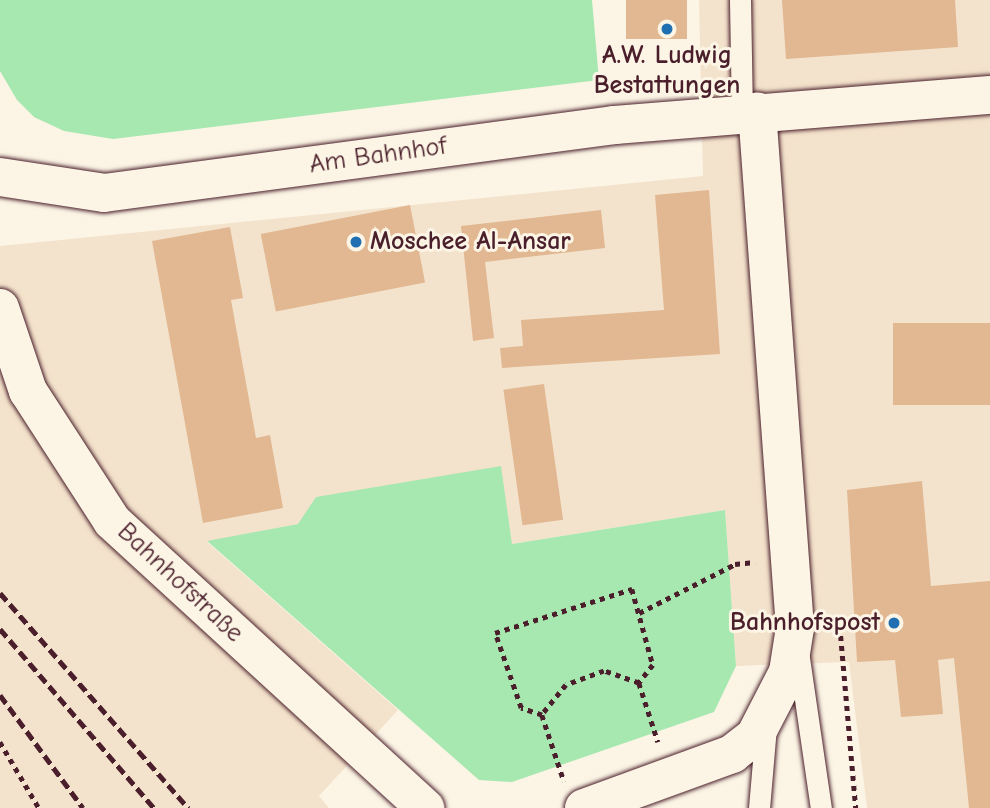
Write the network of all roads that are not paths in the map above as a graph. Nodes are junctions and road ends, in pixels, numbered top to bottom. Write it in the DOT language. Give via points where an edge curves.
graph roads {
  1 [pos="740,0"];
  2 [pos="990,95"];
  3 [pos="749,112"];
  4 [pos="0,177"];
  5 [pos="0,309"];
  6 [pos="795,628"];
  7 [pos="769,715"];
  8 [pos="576,801"];
  9 [pos="425,808"];
  10 [pos="759,808"];
  11 [pos="821,808"];
  1 -- 3 [label="lane"];
  2 -- 3 [label="street, Am Bahnhof"];
  3 -- 4 [label="street, Am Bahnhof" via="104,193"];
  3 -- 6 [label="street"];
  5 -- 9 [label="street, Bahnhofstraße" via="28,391 112,521"];
  6 -- 7 [label="street" via="788,672"];
  6 -- 11 [label="lane"];
  7 -- 8 [label="street" via="732,754"];
  7 -- 10 [label="lane"];
}
